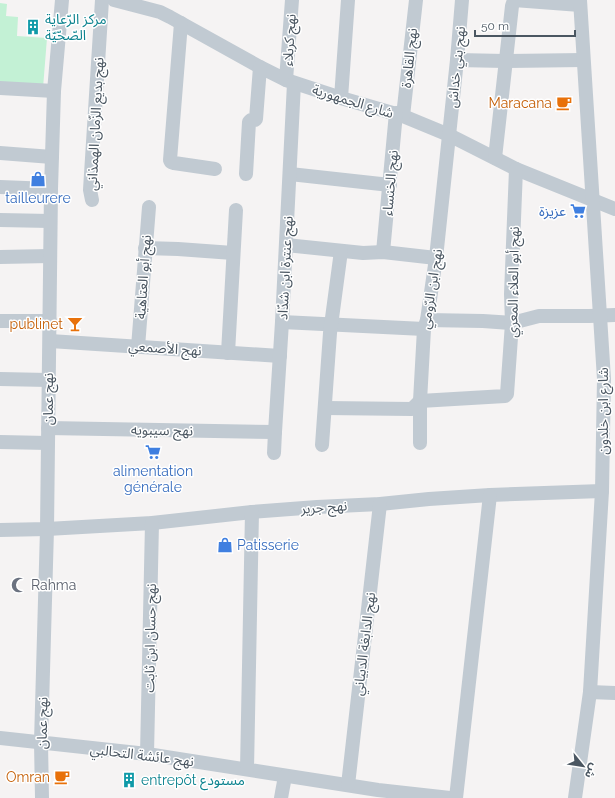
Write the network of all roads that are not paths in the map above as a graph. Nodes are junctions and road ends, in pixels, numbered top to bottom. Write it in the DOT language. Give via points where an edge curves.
graph roads {
  1 [pos="62,0"];
  2 [pos="102,0"];
  3 [pos="114,0"];
  4 [pos="292,0"];
  5 [pos="348,0"];
  6 [pos="416,0"];
  7 [pos="462,0"];
  8 [pos="514,0"];
  9 [pos="580,3"];
  10 [pos="181,23"];
  11 [pos="458,60"];
  12 [pos="583,60"];
  13 [pos="505,61"];
  14 [pos="260,67"];
  15 [pos="290,81"];
  16 [pos="0,88"];
  17 [pos="54,91"];
  18 [pos="341,98"];
  19 [pos="399,114"];
  20 [pos="450,135"];
  21 [pos="0,153"];
  22 [pos="52,157"];
  23 [pos="495,158"];
  24 [pos="215,169"];
  25 [pos="516,169"];
  26 [pos="246,174"];
  27 [pos="290,174"];
  28 [pos="390,185"];
  29 [pos="0,187"];
  30 [pos="51,188"];
  31 [pos="92,200"];
  32 [pos="593,200"];
  33 [pos="149,207"];
  34 [pos="615,209"];
  35 [pos="236,210"];
  36 [pos="0,220"];
  37 [pos="50,221"];
  38 [pos="286,246"];
  39 [pos="145,248"];
  40 [pos="341,251"];
  41 [pos="383,252"];
  42 [pos="233,253"];
  43 [pos="0,256"];
  44 [pos="50,256"];
  45 [pos="436,258"];
  46 [pos="600,315"];
  47 [pos="615,315"];
  48 [pos="0,320"];
  49 [pos="50,321"];
  50 [pos="282,322"];
  51 [pos="512,323"];
  52 [pos="332,324"];
  53 [pos="426,325"];
  54 [pos="50,341"];
  55 [pos="138,346"];
  56 [pos="228,353"];
  57 [pos="280,356"];
  58 [pos="0,379"];
  59 [pos="610,379"];
  60 [pos="48,380"];
  61 [pos="420,401"];
  62 [pos="325,408"];
  63 [pos="48,428"];
  64 [pos="275,432"];
  65 [pos="0,442"];
  66 [pos="48,443"];
  67 [pos="420,443"];
  68 [pos="322,445"];
  69 [pos="274,454"];
  70 [pos="602,491"];
  71 [pos="490,495"];
  72 [pos="380,504"];
  73 [pos="252,512"];
  74 [pos="152,522"];
  75 [pos="47,529"];
  76 [pos="0,530"];
  77 [pos="590,692"];
  78 [pos="615,693"];
  79 [pos="0,738"];
  80 [pos="41,742"];
  81 [pos="148,754"];
  82 [pos="247,769"];
  83 [pos="286,776"];
  84 [pos="348,785"];
  85 [pos="377,794"];
  86 [pos="42,798"];
  87 [pos="281,798"];
  88 [pos="450,798"];
  89 [pos="456,798"];
  90 [pos="575,798"];
  1 -- 17 [label="street, نهج عمان"];
  2 -- 31 [label="street, نهج بديع الزّمان الهمذاني" via="90,190"];
  3 -- 10 [label="street, شارع الجمهورية" via="160,12"];
  4 -- 15 [label="street, نهج كربلاء"];
  5 -- 18 [label="street"];
  6 -- 19 [label="street, نهج القاهرة"];
  7 -- 11 [label="street, نهج بني خداش"];
  8 -- 9 [label="street"];
  8 -- 13 [label="street"];
  9 -- 12 [label="street, شارع ابن خلدون"];
  10 -- 14 [label="street, شارع الجمهورية"];
  10 -- 24 [label="street" via="170,160 174,163"];
  11 -- 13 [label="street"];
  11 -- 20 [label="street, نهج بني خداش"];
  12 -- 13 [label="street"];
  12 -- 32 [label="street, شارع ابن خلدون"];
  13 -- 23 [label="street"];
  14 -- 15 [label="street, شارع الجمهورية"];
  14 -- 26 [label="street" via="256,118 249,122"];
  15 -- 18 [label="street, شارع الجمهورية"];
  15 -- 27 [label="street, نهج عنترة ابن شدّاد"];
  16 -- 17 [label="street"];
  17 -- 22 [label="street, نهج عمان"];
  18 -- 19 [label="street, شارع الجمهورية"];
  19 -- 20 [label="street, شارع الجمهورية"];
  19 -- 28 [label="street, نهج الخنساء"];
  20 -- 23 [label="street, شارع الجمهورية"];
  20 -- 45 [label="street, نهج ابن الرّومي"];
  21 -- 22 [label="street"];
  22 -- 30 [label="street, نهج عمان"];
  23 -- 25 [label="street, شارع الجمهورية"];
  25 -- 32 [label="street, شارع الجمهورية"];
  25 -- 51 [label="street, نهج أبو العلاء المعري"];
  27 -- 28 [label="street"];
  27 -- 38 [label="street, نهج عنترة ابن شدّاد"];
  28 -- 41 [label="street, نهج الخنساء"];
  29 -- 30 [label="street"];
  30 -- 37 [label="street, نهج عمان"];
  32 -- 34 [label="street, شارع الجمهورية"];
  32 -- 46 [label="street, شارع ابن خلدون"];
  33 -- 39 [label="street, نهج أبو العتاهية"];
  35 -- 42 [label="street"];
  36 -- 37 [label="street"];
  37 -- 44 [label="street, نهج عمان"];
  38 -- 40 [label="street"];
  38 -- 50 [label="street, نهج عنترة ابن شدّاد"];
  39 -- 42 [label="street"];
  39 -- 55 [label="street, نهج أبو العتاهية"];
  40 -- 41 [label="street"];
  40 -- 52 [label="street"];
  41 -- 45 [label="street"];
  42 -- 56 [label="street"];
  43 -- 44 [label="street"];
  44 -- 49 [label="street, نهج عمان"];
  45 -- 53 [label="street, نهج ابن الرّومي"];
  46 -- 47 [label="street"];
  46 -- 51 [label="street" via="539,316"];
  46 -- 59 [label="street, شارع ابن خلدون"];
  48 -- 49 [label="street"];
  49 -- 54 [label="street, نهج عمان"];
  50 -- 52 [label="street"];
  50 -- 57 [label="street, نهج عنترة ابن شدّاد"];
  51 -- 53 [label="street" via="483,321"];
  51 -- 61 [label="street, نهج أبو العلاء المعري" via="505,396"];
  52 -- 53 [label="street"];
  52 -- 62 [label="street"];
  53 -- 61 [label="street, نهج ابن الرّومي"];
  54 -- 55 [label="street, نهج الأصمعي"];
  54 -- 60 [label="street, نهج عمان"];
  55 -- 56 [label="street, نهج الأصمعي"];
  56 -- 57 [label="street, نهج الأصمعي"];
  57 -- 64 [label="street, نهج عنترة ابن شدّاد"];
  58 -- 60 [label="street"];
  59 -- 70 [label="street, شارع ابن خلدون"];
  60 -- 63 [label="street, نهج عمان"];
  61 -- 62 [label="street" via="412,409"];
  61 -- 67 [label="street, نهج ابن الرّومي"];
  62 -- 68 [label="street"];
  63 -- 64 [label="street, نهج سيبويه"];
  63 -- 66 [label="street, نهج عمان"];
  64 -- 69 [label="street, نهج عنترة ابن شدّاد"];
  65 -- 66 [label="street"];
  66 -- 75 [label="street, نهج عمان"];
  70 -- 71 [label="street, نهج جرير"];
  70 -- 77 [label="street, شارع ابن خلدون"];
  71 -- 72 [label="street, نهج جرير"];
  71 -- 89 [label="street"];
  72 -- 73 [label="street, نهج جرير"];
  72 -- 84 [label="street, نهج الدابغة الدبياني"];
  73 -- 74 [label="street, نهج جرير"];
  73 -- 82 [label="street"];
  74 -- 75 [label="street, نهج جرير"];
  74 -- 81 [label="street, نهج حسان ابن ثابت"];
  75 -- 76 [label="street, نهج جرير"];
  75 -- 80 [label="street, نهج عمان"];
  77 -- 78 [label="street"];
  77 -- 90 [label="street, شارع ابن خلدون"];
  79 -- 80 [label="street, نهج عائشة التحالبي"];
  80 -- 81 [label="street, نهج عائشة التحالبي"];
  80 -- 86 [label="street, نهج عمان"];
  81 -- 82 [label="street, نهج عائشة التحالبي"];
  82 -- 83 [label="street, نهج عائشة التحالبي"];
  83 -- 84 [label="street, نهج عائشة التحالبي"];
  83 -- 87 [label="street"];
  84 -- 85 [label="street, نهج عائشة التحالبي"];
  85 -- 88 [label="street, نهج عائشة التحالبي"];
}
